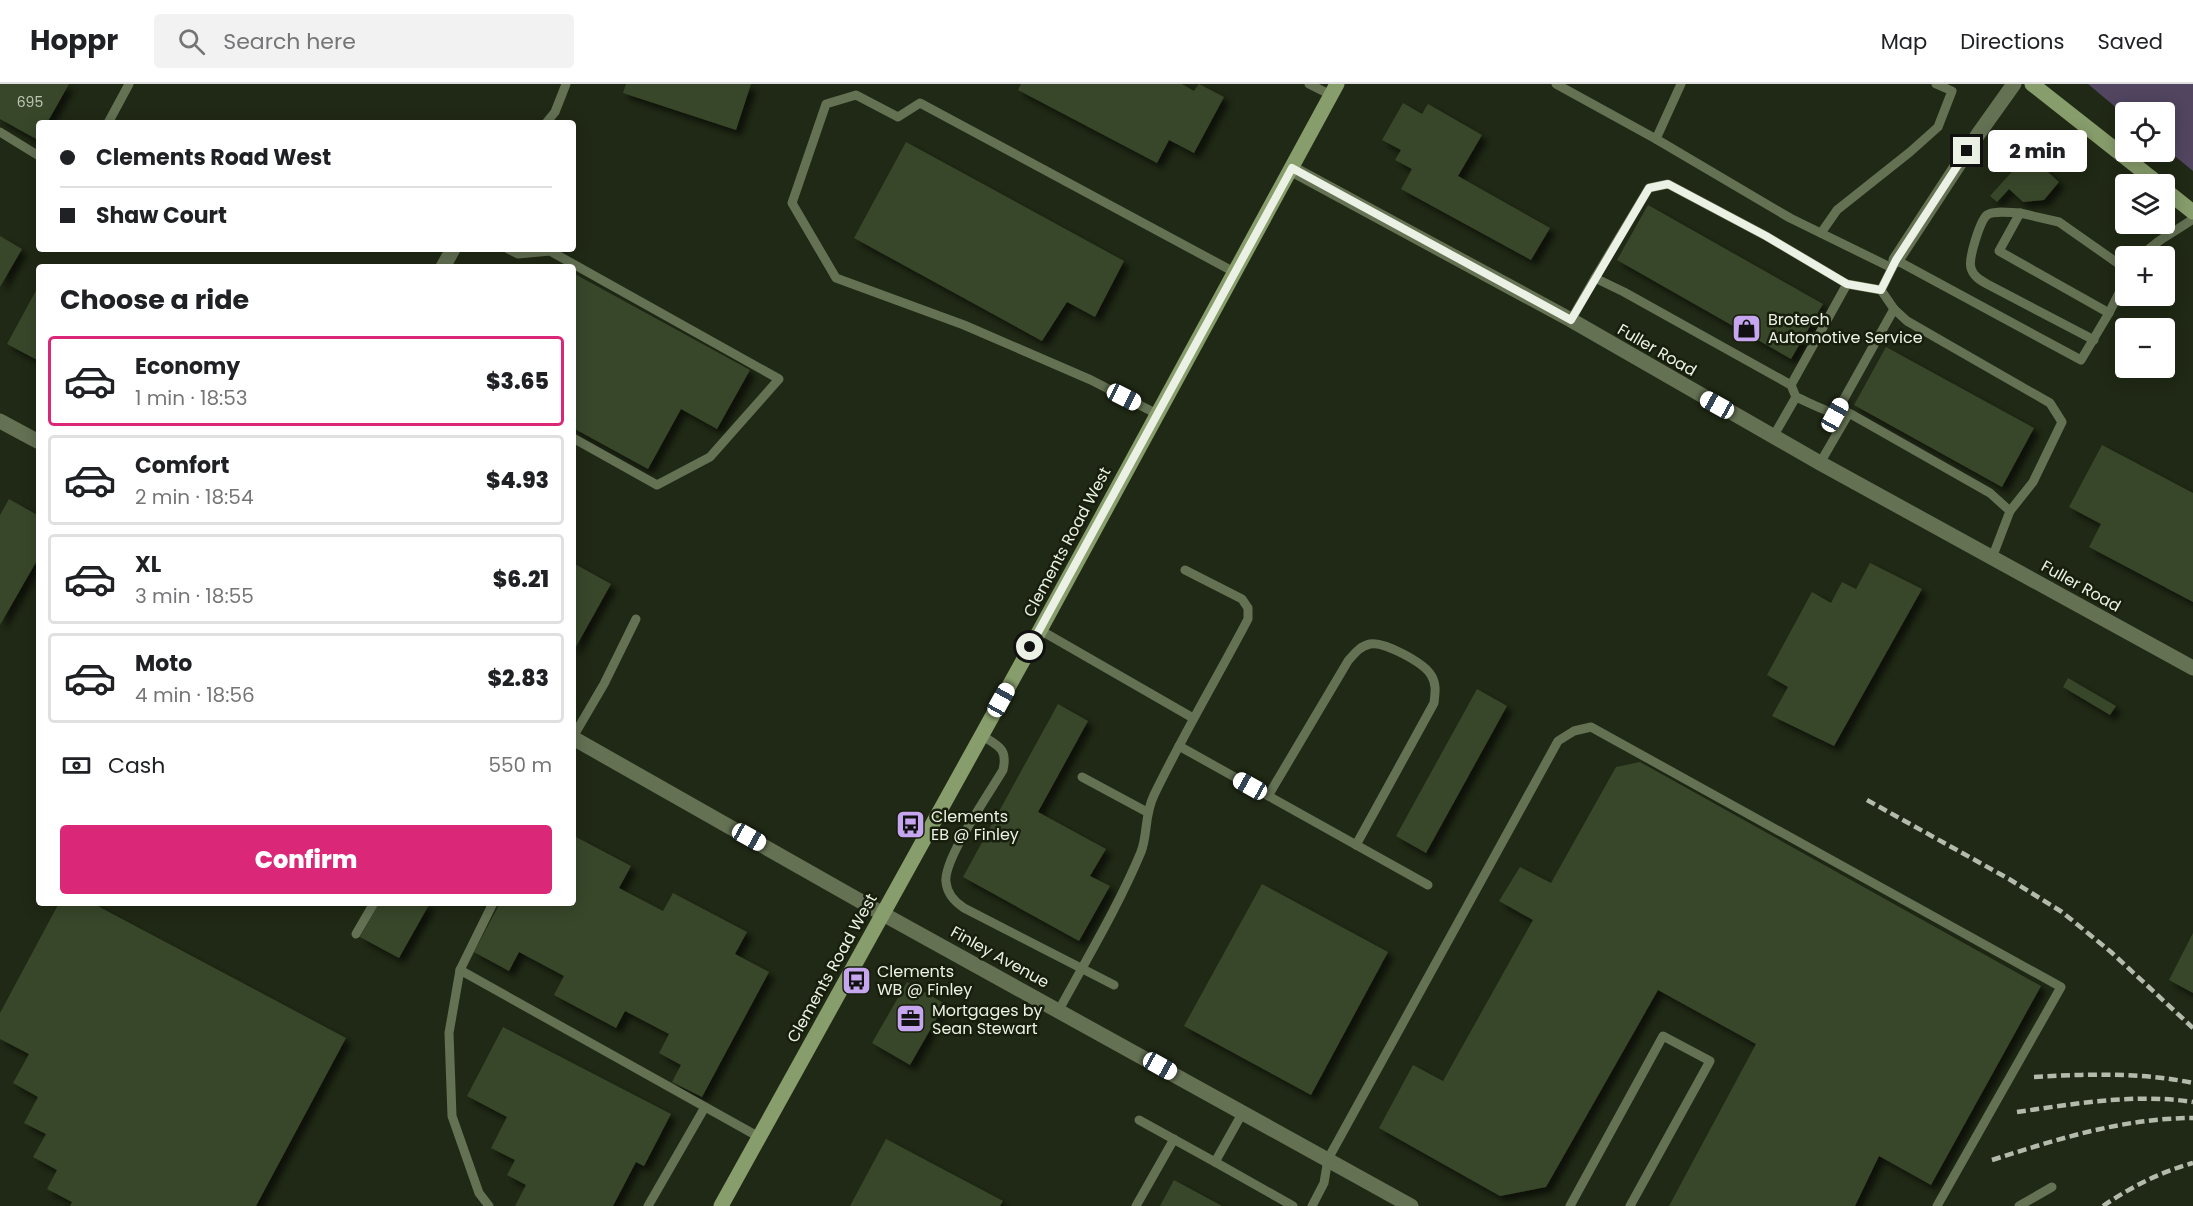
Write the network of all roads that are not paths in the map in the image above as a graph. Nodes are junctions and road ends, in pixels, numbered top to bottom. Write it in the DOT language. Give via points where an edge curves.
graph roads {
  1 [pos="129,84"];
  2 [pos="566,84"];
  3 [pos="1309,84"];
  4 [pos="1556,84"];
  5 [pos="1681,84"];
  6 [pos="1936,84"];
  7 [pos="2014,84"];
  8 [pos="2031,84"];
  9 [pos="1334,89"];
  10 [pos="110,120"];
  11 [pos="548,120"];
  12 [pos="0,132"];
  13 [pos="1656,139"];
  14 [pos="36,154"];
  15 [pos="1292,168"];
  16 [pos="2146,174"];
  17 [pos="2175,198"];
  18 [pos="2193,212"];
  19 [pos="2020,213"];
  20 [pos="2193,219"];
  21 [pos="1821,233"];
  22 [pos="2150,246"];
  23 [pos="514,252"];
  24 [pos="539,252"];
  25 [pos="552,252"];
  26 [pos="2115,261"];
  27 [pos="573,264"];
  28 [pos="1894,264"];
  29 [pos="576,266"];
  30 [pos="1236,273"];
  31 [pos="1594,278"];
  32 [pos="1847,284"];
  33 [pos="1881,290"];
  34 [pos="2115,301"];
  35 [pos="1894,309"];
  36 [pos="2109,313"];
  37 [pos="1571,320"];
  38 [pos="2094,339"];
  39 [pos="1791,385"];
  40 [pos="1796,397"];
  41 [pos="1849,413"];
  42 [pos="1157,414"];
  43 [pos="1835,415"];
  44 [pos="0,421"];
  45 [pos="1773,436"];
  46 [pos="36,440"];
  47 [pos="576,440"];
  48 [pos="1821,463"];
  49 [pos="2010,511"];
  50 [pos="1992,558"];
  51 [pos="1185,570"];
  52 [pos="636,619"];
  53 [pos="1040,630"];
  54 [pos="2193,668"];
  55 [pos="1193,718"];
  56 [pos="576,733"];
  57 [pos="981,735"];
  58 [pos="576,740"];
  59 [pos="1179,746"];
  60 [pos="1082,777"];
  61 [pos="1268,796"];
  62 [pos="1147,812"];
  63 [pos="1356,845"];
  64 [pos="1428,885"];
  65 [pos="372,906"];
  66 [pos="492,906"];
  67 [pos="883,914"];
  68 [pos="356,934"];
  69 [pos="1081,968"];
  70 [pos="460,970"];
  71 [pos="1114,985"];
  72 [pos="1059,1010"];
  73 [pos="705,1107"];
  74 [pos="1243,1112"];
  75 [pos="1139,1120"];
  76 [pos="759,1137"];
  77 [pos="1174,1139"];
  78 [pos="1328,1159"];
  79 [pos="1215,1162"];
  80 [pos="2052,1187"];
  81 [pos="1406,1205"];
  82 [pos="489,1206"];
  83 [pos="648,1206"];
  84 [pos="721,1206"];
  85 [pos="1136,1206"];
  86 [pos="1293,1206"];
  87 [pos="1311,1206"];
  88 [pos="1570,1206"];
  89 [pos="1630,1206"];
  90 [pos="1937,1206"];
  91 [pos="2019,1206"];
  1 -- 10 [label="lane"];
  2 -- 11 [label="lane"];
  3 -- 9 [label="lane"];
  4 -- 13 [label="lane"];
  5 -- 13 [label="lane"];
  6 -- 21 [label="lane" via="1952,91 1938,127 1837,210"];
  7 -- 28 [label="street"];
  8 -- 16 [label="street"];
  9 -- 15 [label="street, Clements Road West"];
  12 -- 14 [label="lane"];
  13 -- 21 [label="lane"];
  15 -- 30 [label="street, Clements Road West"];
  15 -- 37 [label="street, Fuller Road"];
  17 -- 18 [label="street"];
  19 -- 26 [label="lane" via="2059,222"];
  19 -- 36 [label="lane" via="1999,251"];
  19 -- 38 [label="lane" via="1986,215 1972,253 1972,273"];
  20 -- 22 [label="lane"];
  21 -- 28 [label="lane"];
  23 -- 24 [label="lane"];
  25 -- 27 [label="lane"];
  28 -- 33 [label="lane"];
  28 -- 38 [label="lane" via="2081,360"];
  29 -- 47 [label="lane" via="779,379 710,457 657,485"];
  30 -- 42 [label="street, Clements Road West"];
  30 -- 42 [label="lane" via="920,103 898,117 856,94 826,104 792,203 836,278 964,325 1091,380"];
  31 -- 32 [label="lane" via="1649,188 1668,184"];
  31 -- 37 [label="lane"];
  31 -- 39 [label="lane"];
  32 -- 33 [label="lane"];
  32 -- 39 [label="lane"];
  33 -- 35 [label="lane"];
  34 -- 36 [label="lane"];
  35 -- 43 [label="lane"];
  35 -- 49 [label="lane" via="1907,321 2050,403 2062,422 2033,482"];
  36 -- 38 [label="lane"];
  37 -- 45 [label="street, Fuller Road"];
  39 -- 40 [label="lane"];
  40 -- 43 [label="lane"];
  40 -- 45 [label="lane"];
  41 -- 43 [label="lane"];
  41 -- 48 [label="lane"];
  41 -- 49 [label="lane" via="1990,493"];
  42 -- 53 [label="street, Clements Road West"];
  44 -- 46 [label="street"];
  45 -- 48 [label="street, Fuller Road"];
  48 -- 50 [label="street, Fuller Road"];
  49 -- 50 [label="lane"];
  50 -- 54 [label="street, Fuller Road"];
  51 -- 55 [label="lane" via="1242,599 1248,608 1248,619"];
  52 -- 56 [label="lane"];
  53 -- 55 [label="lane"];
  53 -- 57 [label="street, Clements Road West"];
  55 -- 59 [label="lane"];
  57 -- 67 [label="street, Clements Road West"];
  57 -- 69 [label="lane" via="998,746 1005,761 956,849 945,881 948,891 964,908"];
  58 -- 67 [label="street, Finley Avenue"];
  59 -- 61 [label="lane"];
  59 -- 62 [label="lane"];
  60 -- 62 [label="lane"];
  61 -- 63 [label="lane"];
  61 -- 63 [label="lane" via="1357,650 1379,643 1393,649 1423,666 1431,676 1436,690 1434,703"];
  62 -- 69 [label="lane" via="1143,847"];
  63 -- 64 [label="lane"];
  65 -- 68 [label="lane"];
  66 -- 70 [label="lane"];
  67 -- 72 [label="street, Finley Avenue"];
  67 -- 76 [label="street, Clements Road West"];
  69 -- 71 [label="lane"];
  69 -- 72 [label="lane"];
  70 -- 73 [label="lane"];
  70 -- 82 [label="lane" via="449,1034 452,1116 480,1193"];
  72 -- 74 [label="street, Finley Avenue"];
  73 -- 76 [label="lane"];
  73 -- 83 [label="lane"];
  74 -- 78 [label="street, Finley Avenue"];
  74 -- 79 [label="lane"];
  75 -- 77 [label="lane"];
  76 -- 84 [label="street, Clements Road West"];
  77 -- 79 [label="lane"];
  77 -- 85 [label="lane"];
  78 -- 81 [label="street, Finley Avenue"];
  78 -- 87 [label="lane" via="1324,1183"];
  78 -- 90 [label="lane" via="1557,741 1591,727 2061,987"];
  79 -- 86 [label="lane"];
  80 -- 91 [label="lane"];
  88 -- 89 [label="lane" via="1663,1036 1710,1061"];
}
